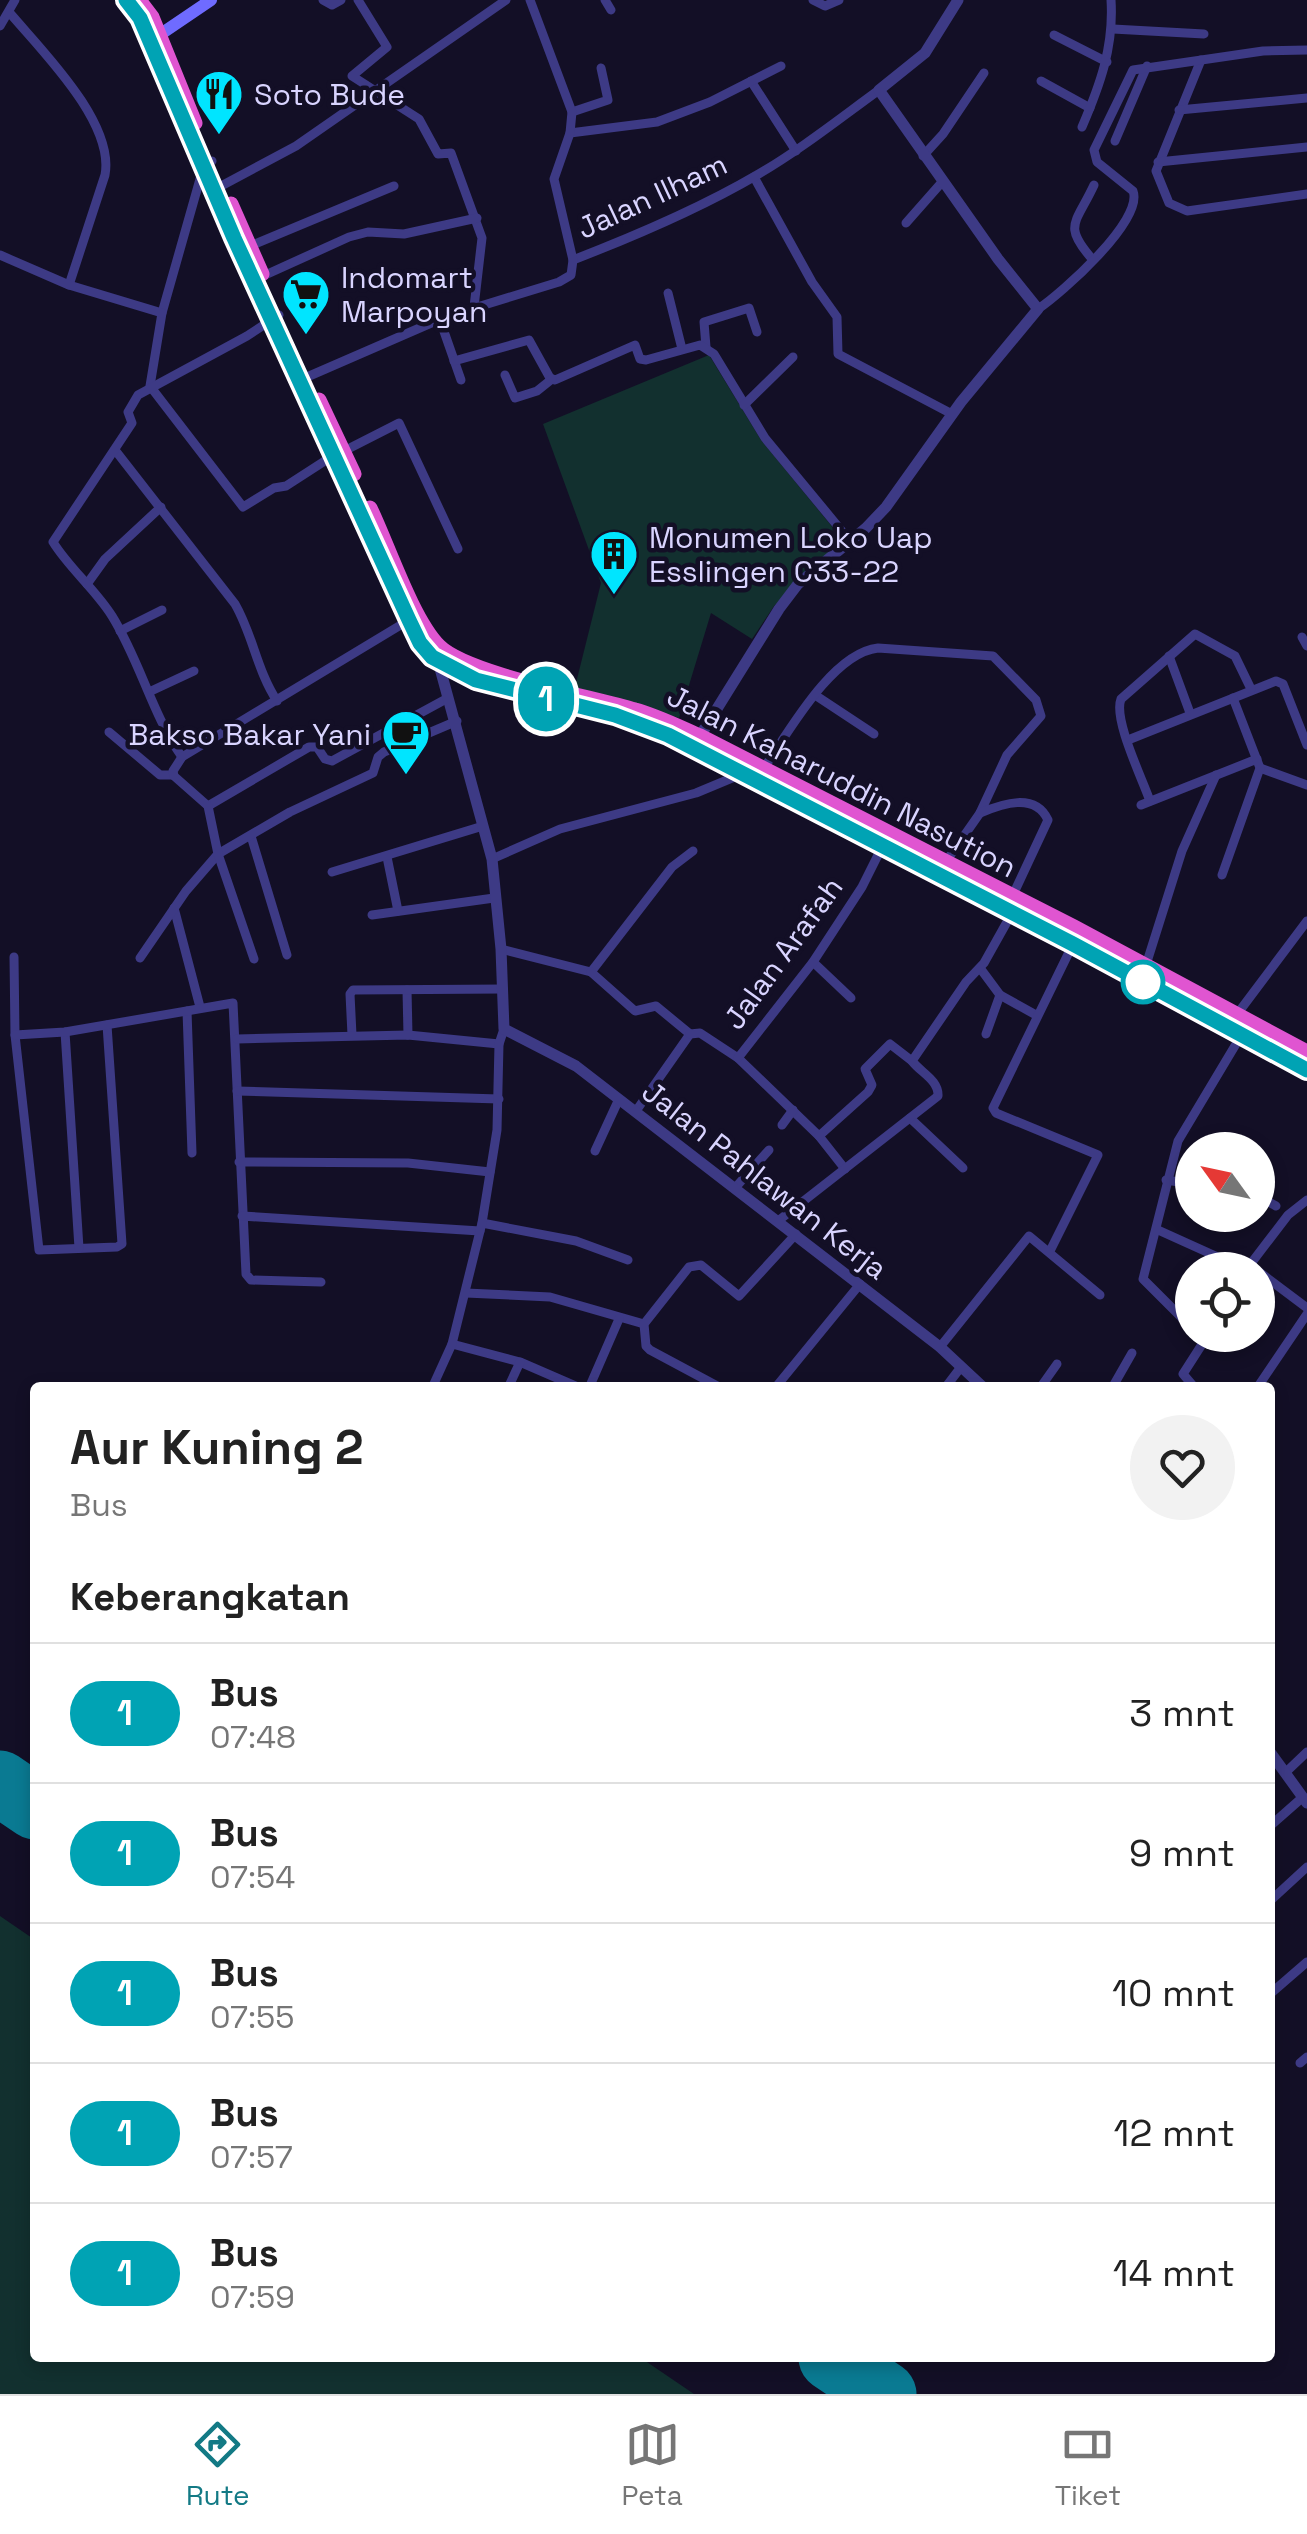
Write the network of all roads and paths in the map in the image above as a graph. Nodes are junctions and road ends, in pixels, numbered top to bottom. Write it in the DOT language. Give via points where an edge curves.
graph roads {
  1 [pos="15,0"];
  2 [pos="126,0"];
  3 [pos="139,0"];
  4 [pos="211,0"];
  5 [pos="324,0"];
  6 [pos="342,0"];
  7 [pos="358,0"];
  8 [pos="476,0"];
  9 [pos="506,0"];
  10 [pos="530,0"];
  11 [pos="813,0"];
  12 [pos="839,0"];
  13 [pos="958,0"];
  14 [pos="1112,0"];
  15 [pos="8,12"];
  16 [pos="485,13"];
  17 [pos="0,26"];
  18 [pos="1113,29"];
  19 [pos="1054,34"];
  20 [pos="1204,34"];
  21 [pos="155,38"];
  22 [pos="1307,50"];
  23 [pos="1201,60"];
  24 [pos="1107,62"];
  25 [pos="781,66"];
  26 [pos="1147,66"];
  27 [pos="600,68"];
  28 [pos="984,73"];
  29 [pos="751,81"];
  30 [pos="1041,82"];
  31 [pos="878,90"];
  32 [pos="372,91"];
  33 [pos="1307,98"];
  34 [pos="1090,108"];
  35 [pos="1179,110"];
  36 [pos="572,112"];
  37 [pos="1082,127"];
  38 [pos="570,133"];
  39 [pos="1114,141"];
  40 [pos="1307,147"];
  41 [pos="796,151"];
  42 [pos="923,156"];
  43 [pos="1158,162"];
  44 [pos="208,163"];
  45 [pos="754,177"];
  46 [pos="943,181"];
  47 [pos="1094,185"];
  48 [pos="223,186"];
  49 [pos="394,186"];
  50 [pos="1307,194"];
  51 [pos="476,218"];
  52 [pos="906,223"];
  53 [pos="250,246"];
  54 [pos="0,255"];
  55 [pos="573,260"];
  56 [pos="1093,260"];
  57 [pos="263,276"];
  58 [pos="69,285"];
  59 [pos="668,293"];
  60 [pos="474,307"];
  61 [pos="1038,309"];
  62 [pos="162,313"];
  63 [pos="275,317"];
  64 [pos="440,320"];
  65 [pos="757,332"];
  66 [pos="706,347"];
  67 [pos="682,349"];
  68 [pos="793,356"];
  69 [pos="454,361"];
  70 [pos="506,374"];
  71 [pos="306,377"];
  72 [pos="552,379"];
  73 [pos="461,380"];
  74 [pos="150,386"];
  75 [pos="744,405"];
  76 [pos="952,414"];
  77 [pos="115,450"];
  78 [pos="339,453"];
  79 [pos="161,507"];
  80 [pos="850,541"];
  81 [pos="458,549"];
  82 [pos="88,584"];
  83 [pos="162,610"];
  84 [pos="409,620"];
  85 [pos="120,630"];
  86 [pos="441,655"];
  87 [pos="1169,656"];
  88 [pos="194,671"];
  89 [pos="1251,688"];
  90 [pos="149,692"];
  91 [pos="815,695"];
  92 [pos="448,698"];
  93 [pos="1233,698"];
  94 [pos="277,701"];
  95 [pos="1190,713"];
  96 [pos="457,721"];
  97 [pos="109,732"];
  98 [pos="874,734"];
  99 [pos="700,736"];
  100 [pos="1128,740"];
  101 [pos="1307,745"];
  102 [pos="182,757"];
  103 [pos="1258,763"];
  104 [pos="764,768"];
  105 [pos="744,773"];
  106 [pos="174,775"];
  107 [pos="1216,775"];
  108 [pos="1307,785"];
  109 [pos="802,795"];
  110 [pos="208,806"];
  111 [pos="980,813"];
  112 [pos="484,826"];
  113 [pos="252,836"];
  114 [pos="883,846"];
  115 [pos="692,852"];
  116 [pos="218,854"];
  117 [pos="387,857"];
  118 [pos="492,859"];
  119 [pos="945,862"];
  120 [pos="332,872"];
  121 [pos="1222,874"];
  122 [pos="494,898"];
  123 [pos="1012,905"];
  124 [pos="174,908"];
  125 [pos="398,912"];
  126 [pos="372,915"];
  127 [pos="1307,921"];
  128 [pos="1073,944"];
  129 [pos="502,949"];
  130 [pos="287,955"];
  131 [pos="14,957"];
  132 [pos="140,958"];
  133 [pos="254,960"];
  134 [pos="813,962"];
  135 [pos="1146,965"];
  136 [pos="980,968"];
  137 [pos="590,972"];
  138 [pos="503,989"];
  139 [pos="407,990"];
  140 [pos="1000,996"];
  141 [pos="851,998"];
  142 [pos="200,1007"];
  143 [pos="187,1011"];
  144 [pos="1238,1012"];
  145 [pos="1036,1014"];
  146 [pos="107,1025"];
  147 [pos="504,1029"];
  148 [pos="65,1032"];
  149 [pos="690,1034"];
  150 [pos="986,1034"];
  151 [pos="1242,1034"];
  152 [pos="16,1035"];
  153 [pos="352,1036"];
  154 [pos="408,1036"];
  155 [pos="236,1039"];
  156 [pos="500,1044"];
  157 [pos="1307,1052"];
  158 [pos="738,1058"];
  159 [pos="912,1061"];
  160 [pos="1307,1070"];
  161 [pos="238,1091"];
  162 [pos="499,1099"];
  163 [pos="619,1099"];
  164 [pos="793,1110"];
  165 [pos="636,1111"];
  166 [pos="910,1118"];
  167 [pos="782,1125"];
  168 [pos="819,1136"];
  169 [pos="769,1150"];
  170 [pos="596,1151"];
  171 [pos="192,1153"];
  172 [pos="239,1162"];
  173 [pos="963,1168"];
  174 [pos="845,1169"];
  175 [pos="490,1172"];
  176 [pos="1166,1180"];
  177 [pos="1175,1181"];
  178 [pos="735,1188"];
  179 [pos="1307,1201"];
  180 [pos="242,1216"];
  181 [pos="778,1222"];
  182 [pos="482,1227"];
  183 [pos="1158,1230"];
  184 [pos="796,1234"];
  185 [pos="79,1248"];
  186 [pos="1050,1251"];
  187 [pos="1207,1252"];
  188 [pos="1264,1252"];
  189 [pos="628,1260"];
  190 [pos="321,1282"];
  191 [pos="860,1284"];
  192 [pos="1275,1286"];
  193 [pos="466,1293"];
  194 [pos="1100,1294"];
  195 [pos="1175,1311"];
  196 [pos="1307,1311"];
  197 [pos="618,1319"];
  198 [pos="644,1324"];
  199 [pos="452,1344"];
  200 [pos="940,1347"];
  201 [pos="1197,1352"];
  202 [pos="1132,1353"];
  203 [pos="520,1362"];
  204 [pos="1057,1364"];
  205 [pos="961,1368"];
  206 [pos="435,1382"];
  207 [pos="511,1382"];
  208 [pos="566,1382"];
  209 [pos="591,1382"];
  210 [pos="710,1382"];
  211 [pos="780,1382"];
  212 [pos="950,1382"];
  213 [pos="977,1382"];
  214 [pos="1044,1382"];
  215 [pos="1115,1382"];
  216 [pos="1190,1382"];
  217 [pos="1261,1382"];
  218 [pos="1307,1752"];
  219 [pos="1275,1759"];
  220 [pos="1285,1773"];
  221 [pos="1305,1800"];
  222 [pos="1275,1822"];
  223 [pos="1307,1866"];
  224 [pos="1275,1896"];
  225 [pos="1307,1962"];
  226 [pos="1275,1990"];
  1 -- 15 [label="street"];
  2 -- 21 [label="highway, Jalan Kaharuddin Nasution"];
  3 -- 21 [label="highway, Jalan Kaharuddin Nasution"];
  4 -- 21 [label="main road"];
  5 -- 6 [label="street" via="332,6"];
  7 -- 32 [label="street" via="387,44 352,74"];
  8 -- 16 [label="street"];
  9 -- 16 [label="street"];
  10 -- 36 [label="street, Jalan Ilham"];
  11 -- 12 [label="street" via="825,6"];
  13 -- 31 [label="street" via="925,53"];
  14 -- 18 [label="street"];
  15 -- 17 [label="street"];
  15 -- 58 [label="street" via="77,97 106,159"];
  16 -- 32 [label="street"];
  18 -- 20 [label="street"];
  18 -- 24 [label="street"];
  19 -- 24 [label="street"];
  21 -- 44 [label="highway, Jalan Kaharuddin Nasution"];
  22 -- 23 [label="street"];
  23 -- 26 [label="street"];
  23 -- 35 [label="street"];
  24 -- 34 [label="street"];
  25 -- 29 [label="street"];
  26 -- 39 [label="street"];
  26 -- 56 [label="street" via="1128,75 1094,150 1097,162 1136,199"];
  27 -- 36 [label="street" via="608,100"];
  28 -- 42 [label="street"];
  29 -- 38 [label="street" via="657,122"];
  29 -- 41 [label="street"];
  30 -- 34 [label="street"];
  31 -- 41 [label="street, Jalan Ilham"];
  31 -- 42 [label="street"];
  32 -- 48 [label="street" via="296,146"];
  32 -- 51 [label="street" via="419,119 438,154 451,153"];
  33 -- 35 [label="street"];
  34 -- 37 [label="street"];
  35 -- 43 [label="street"];
  36 -- 38 [label="street, Jalan Ilham"];
  38 -- 55 [label="street, Jalan Ilham" via="554,179"];
  40 -- 43 [label="street"];
  41 -- 45 [label="street, Jalan Ilham"];
  42 -- 46 [label="street"];
  43 -- 50 [label="street" via="1169,203 1187,211"];
  44 -- 48 [label="highway, Jalan Kaharuddin Nasution"];
  44 -- 62 [label="street"];
  44 -- 63 [label="highway, Jalan Kaharuddin Nasution"];
  45 -- 55 [label="street, Jalan Ilham"];
  45 -- 76 [label="street" via="837,318 838,354"];
  46 -- 52 [label="street"];
  46 -- 61 [label="street"];
  47 -- 56 [label="street" via="1074,232"];
  48 -- 53 [label="highway, Jalan Kaharuddin Nasution"];
  49 -- 53 [label="street"];
  51 -- 57 [label="street" via="404,234 349,237"];
  51 -- 60 [label="street" via="482,250"];
  53 -- 57 [label="highway, Jalan Kaharuddin Nasution"];
  54 -- 58 [label="street"];
  55 -- 60 [label="street" via="559,282"];
  56 -- 61 [label="street"];
  57 -- 63 [label="highway, Jalan Kaharuddin Nasution"];
  58 -- 62 [label="street"];
  59 -- 67 [label="street"];
  60 -- 64 [label="street"];
  61 -- 76 [label="street"];
  62 -- 74 [label="street"];
  63 -- 71 [label="highway, Jalan Kaharuddin Nasution"];
  63 -- 74 [label="street"];
  63 -- 78 [label="highway, Jalan Kaharuddin Nasution"];
  64 -- 69 [label="street"];
  64 -- 71 [label="street"];
  65 -- 66 [label="street" via="750,308 735,312 704,322"];
  66 -- 67 [label="street"];
  66 -- 75 [label="street"];
  67 -- 72 [label="street" via="646,360 634,345"];
  68 -- 75 [label="street"];
  69 -- 72 [label="street" via="530,340"];
  69 -- 73 [label="street"];
  70 -- 72 [label="street" via="515,398"];
  71 -- 78 [label="highway, Jalan Kaharuddin Nasution"];
  74 -- 77 [label="street" via="128,412 132,424"];
  74 -- 78 [label="street" via="245,508"];
  75 -- 80 [label="street"];
  76 -- 80 [label="street" via="886,507"];
  77 -- 79 [label="street"];
  77 -- 82 [label="street" via="54,539"];
  78 -- 81 [label="street" via="398,423"];
  78 -- 84 [label="highway, Jalan Kaharuddin Nasution"];
  78 -- 86 [label="highway, Jalan Kaharuddin Nasution"];
  79 -- 82 [label="street"];
  79 -- 94 [label="street" via="241,614"];
  80 -- 99 [label="street" via="778,608"];
  82 -- 85 [label="street"];
  83 -- 85 [label="street"];
  84 -- 86 [label="highway, Jalan Kaharuddin Nasution" via="420,643"];
  84 -- 94 [label="street"];
  85 -- 90 [label="street"];
  86 -- 92 [label="street"];
  86 -- 99 [label="highway, Jalan Kaharuddin Nasution" via="640,711"];
  86 -- 105 [label="highway, Jalan Kaharuddin Nasution" via="476,680 615,715"];
  87 -- 89 [label="street" via="1197,634 1235,656"];
  87 -- 95 [label="street"];
  87 -- 100 [label="street" via="1119,701"];
  88 -- 90 [label="street"];
  89 -- 93 [label="street"];
  89 -- 101 [label="street" via="1282,682"];
  90 -- 102 [label="street"];
  91 -- 98 [label="street"];
  91 -- 104 [label="street"];
  91 -- 111 [label="street" via="869,649 993,656 1042,711 1007,755"];
  92 -- 96 [label="street"];
  92 -- 110 [label="street" via="332,760 309,747"];
  93 -- 95 [label="street"];
  93 -- 103 [label="street"];
  94 -- 102 [label="street"];
  95 -- 100 [label="street"];
  96 -- 112 [label="street"];
  96 -- 113 [label="street" via="384,752 373,773"];
  97 -- 106 [label="street" via="160,775"];
  99 -- 104 [label="highway, Jalan Kaharuddin Nasution"];
  100 -- 107 [label="street" via="1145,803"];
  102 -- 106 [label="street"];
  103 -- 107 [label="street"];
  103 -- 108 [label="street"];
  103 -- 121 [label="street"];
  104 -- 109 [label="highway, Jalan Kaharuddin Nasution"];
  105 -- 109 [label="highway, Jalan Kaharuddin Nasution"];
  105 -- 118 [label="street" via="696,793 560,828"];
  106 -- 110 [label="street"];
  107 -- 135 [label="street" via="1182,851"];
  109 -- 114 [label="highway, Jalan Kaharuddin Nasution"];
  109 -- 119 [label="highway, Jalan Kaharuddin Nasution"];
  110 -- 116 [label="street"];
  111 -- 119 [label="street"];
  111 -- 123 [label="street" via="1028,802 1048,820"];
  112 -- 117 [label="street"];
  112 -- 118 [label="street"];
  113 -- 116 [label="street"];
  113 -- 130 [label="street"];
  114 -- 123 [label="highway, Jalan Kaharuddin Nasution"];
  114 -- 134 [label="street, Jalan Arafah"];
  115 -- 137 [label="street" via="672,867"];
  116 -- 124 [label="street"];
  116 -- 133 [label="street"];
  117 -- 120 [label="street"];
  117 -- 125 [label="street"];
  118 -- 122 [label="street"];
  119 -- 123 [label="highway, Jalan Kaharuddin Nasution"];
  122 -- 125 [label="street"];
  122 -- 129 [label="street"];
  123 -- 128 [label="highway, Jalan Kaharuddin Nasution"];
  123 -- 135 [label="highway, Jalan Kaharuddin Nasution"];
  123 -- 136 [label="street"];
  124 -- 132 [label="street"];
  124 -- 142 [label="street"];
  125 -- 126 [label="street"];
  127 -- 144 [label="street"];
  128 -- 145 [label="street"];
  128 -- 151 [label="highway, Jalan Kaharuddin Nasution"];
  129 -- 137 [label="street"];
  129 -- 138 [label="street"];
  131 -- 152 [label="street"];
  134 -- 141 [label="street"];
  134 -- 158 [label="street, Jalan Arafah"];
  135 -- 144 [label="highway, Jalan Kaharuddin Nasution"];
  136 -- 140 [label="street"];
  136 -- 159 [label="street"];
  137 -- 149 [label="street" via="636,1010 656,1006"];
  138 -- 139 [label="street"];
  138 -- 147 [label="street"];
  139 -- 153 [label="street" via="352,991"];
  139 -- 154 [label="street"];
  140 -- 145 [label="street"];
  140 -- 150 [label="street"];
  142 -- 143 [label="street"];
  142 -- 155 [label="street" via="233,1003"];
  143 -- 146 [label="street"];
  143 -- 171 [label="street"];
  144 -- 157 [label="highway, Jalan Kaharuddin Nasution"];
  145 -- 186 [label="street" via="992,1108 1098,1155"];
  146 -- 148 [label="street"];
  146 -- 185 [label="street" via="122,1244"];
  147 -- 156 [label="street"];
  147 -- 163 [label="street, Jalan Pahlawan Kerja" via="559,1056"];
  148 -- 152 [label="street"];
  148 -- 185 [label="street"];
  149 -- 158 [label="street" via="700,1033"];
  149 -- 165 [label="street"];
  151 -- 160 [label="highway, Jalan Kaharuddin Nasution"];
  151 -- 176 [label="street" via="1178,1142"];
  152 -- 185 [label="street" via="36,1245"];
  153 -- 154 [label="street"];
  153 -- 155 [label="street"];
  154 -- 156 [label="street"];
  155 -- 161 [label="street"];
  156 -- 162 [label="street"];
  158 -- 164 [label="street, Jalan Arafah"];
  159 -- 166 [label="street" via="939,1092"];
  159 -- 168 [label="street" via="890,1044 865,1069 868,1092"];
  161 -- 162 [label="street"];
  161 -- 172 [label="street"];
  162 -- 175 [label="street"];
  163 -- 165 [label="street, Jalan Pahlawan Kerja"];
  163 -- 170 [label="street"];
  164 -- 167 [label="street"];
  164 -- 168 [label="street, Jalan Arafah"];
  165 -- 178 [label="street, Jalan Pahlawan Kerja"];
  166 -- 173 [label="street"];
  166 -- 174 [label="street"];
  168 -- 174 [label="street, Jalan Arafah"];
  169 -- 178 [label="street"];
  172 -- 175 [label="street"];
  172 -- 180 [label="street"];
  174 -- 181 [label="street"];
  175 -- 182 [label="street"];
  176 -- 177 [label="street"];
  176 -- 183 [label="street"];
  178 -- 181 [label="street, Jalan Pahlawan Kerja"];
  179 -- 188 [label="street" via="1288,1215"];
  180 -- 182 [label="street"];
  180 -- 190 [label="street" via="249,1278"];
  181 -- 184 [label="street, Jalan Pahlawan Kerja"];
  182 -- 189 [label="street" via="576,1241"];
  182 -- 193 [label="street"];
  183 -- 187 [label="street"];
  183 -- 195 [label="street" via="1143,1280"];
  184 -- 191 [label="street, Jalan Pahlawan Kerja"];
  184 -- 198 [label="street" via="740,1296 701,1265 689,1267"];
  186 -- 194 [label="street"];
  186 -- 200 [label="street" via="1027,1237"];
  191 -- 200 [label="street, Jalan Pahlawan Kerja"];
  191 -- 211 [label="street"];
  192 -- 196 [label="street"];
  193 -- 197 [label="street" via="550,1297"];
  193 -- 199 [label="street"];
  196 -- 217 [label="street"];
  197 -- 198 [label="street"];
  197 -- 209 [label="street"];
  198 -- 210 [label="street" via="650,1350"];
  199 -- 203 [label="street"];
  199 -- 206 [label="street"];
  200 -- 205 [label="street, Jalan Pahlawan Kerja"];
  201 -- 216 [label="street" via="1183,1374"];
  202 -- 215 [label="street"];
  203 -- 207 [label="street"];
  203 -- 208 [label="street"];
  204 -- 214 [label="street"];
  205 -- 212 [label="street"];
  205 -- 213 [label="street, Jalan Pahlawan Kerja"];
  218 -- 220 [label="street"];
  219 -- 220 [label="street"];
  220 -- 221 [label="street"];
  221 -- 222 [label="street"];
  223 -- 224 [label="street"];
  225 -- 226 [label="street"];
}
